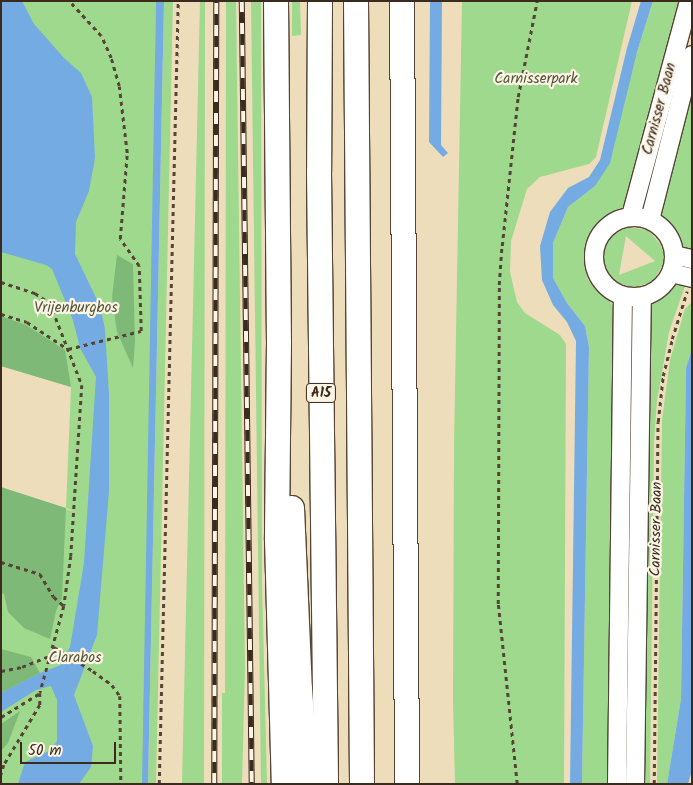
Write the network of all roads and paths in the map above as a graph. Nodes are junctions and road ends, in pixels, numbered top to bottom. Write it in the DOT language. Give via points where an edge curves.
graph roads {
  1 [pos="69,1"];
  2 [pos="178,1"];
  3 [pos="276,1"];
  4 [pos="320,1"];
  5 [pos="356,1"];
  6 [pos="402,1"];
  7 [pos="537,1"];
  8 [pos="689,1"];
  9 [pos="692,55"];
  10 [pos="631,216"];
  11 [pos="650,220"];
  12 [pos="674,255"];
  13 [pos="692,259"];
  14 [pos="671,273"];
  15 [pos="692,278"];
  16 [pos="1,282"];
  17 [pos="624,296"];
  18 [pos="642,296"];
  19 [pos="1,314"];
  20 [pos="279,342"];
  21 [pos="68,349"];
  22 [pos="1,562"];
  23 [pos="64,606"];
  24 [pos="54,647"];
  25 [pos="51,655"];
  26 [pos="1,671"];
  27 [pos="40,693"];
  28 [pos="1,717"];
  29 [pos="1,776"];
  30 [pos="121,784"];
  31 [pos="158,784"];
  32 [pos="284,784"];
  33 [pos="308,784"];
  34 [pos="326,784"];
  35 [pos="362,784"];
  36 [pos="407,784"];
  37 [pos="517,784"];
  38 [pos="617,784"];
  39 [pos="635,784"];
  40 [pos="654,784"];
  1 -- 21 [label="path" via="101,36 119,86 127,153 120,239 139,266 141,331"];
  2 -- 31 [label="path"];
  3 -- 20 [label="highway, A15"];
  4 -- 34 [label="highway, A15"];
  5 -- 35 [label="highway, A15"];
  6 -- 36 [label="highway"];
  7 -- 37 [label="path" via="518,97 502,237 500,286 498,604"];
  8 -- 10 [label="main road, Carnisser Baan"];
  9 -- 11 [label="main road, Carnisser Baan"];
  10 -- 11 [label="main road"];
  10 -- 17 [label="main road" via="612,222 604,229 594,248 593,258 599,278"];
  11 -- 12 [label="main road" via="667,234"];
  12 -- 13 [label="main road"];
  12 -- 14 [label="main road"];
  14 -- 15 [label="main road"];
  14 -- 18 [label="main road" via="659,288"];
  15 -- 40 [label="path, Carnisser Baan" via="663,376 658,422"];
  16 -- 21 [label="path" via="35,293 50,304"];
  17 -- 18 [label="main road"];
  17 -- 38 [label="main road"];
  18 -- 39 [label="main road, Carnisser Baan"];
  19 -- 21 [label="path" via="27,322"];
  20 -- 32 [label="highway, A15" via="277,540"];
  20 -- 33 [label="highway, A15"];
  21 -- 23 [label="path" via="82,385 71,556"];
  22 -- 23 [label="path" via="40,574 54,597"];
  23 -- 24 [label="path"];
  24 -- 25 [label="path"];
  24 -- 30 [label="path" via="93,670 120,696"];
  25 -- 26 [label="path" via="22,667"];
  25 -- 27 [label="path"];
  27 -- 28 [label="path"];
  27 -- 29 [label="path" via="40,705 4,765"];
}
